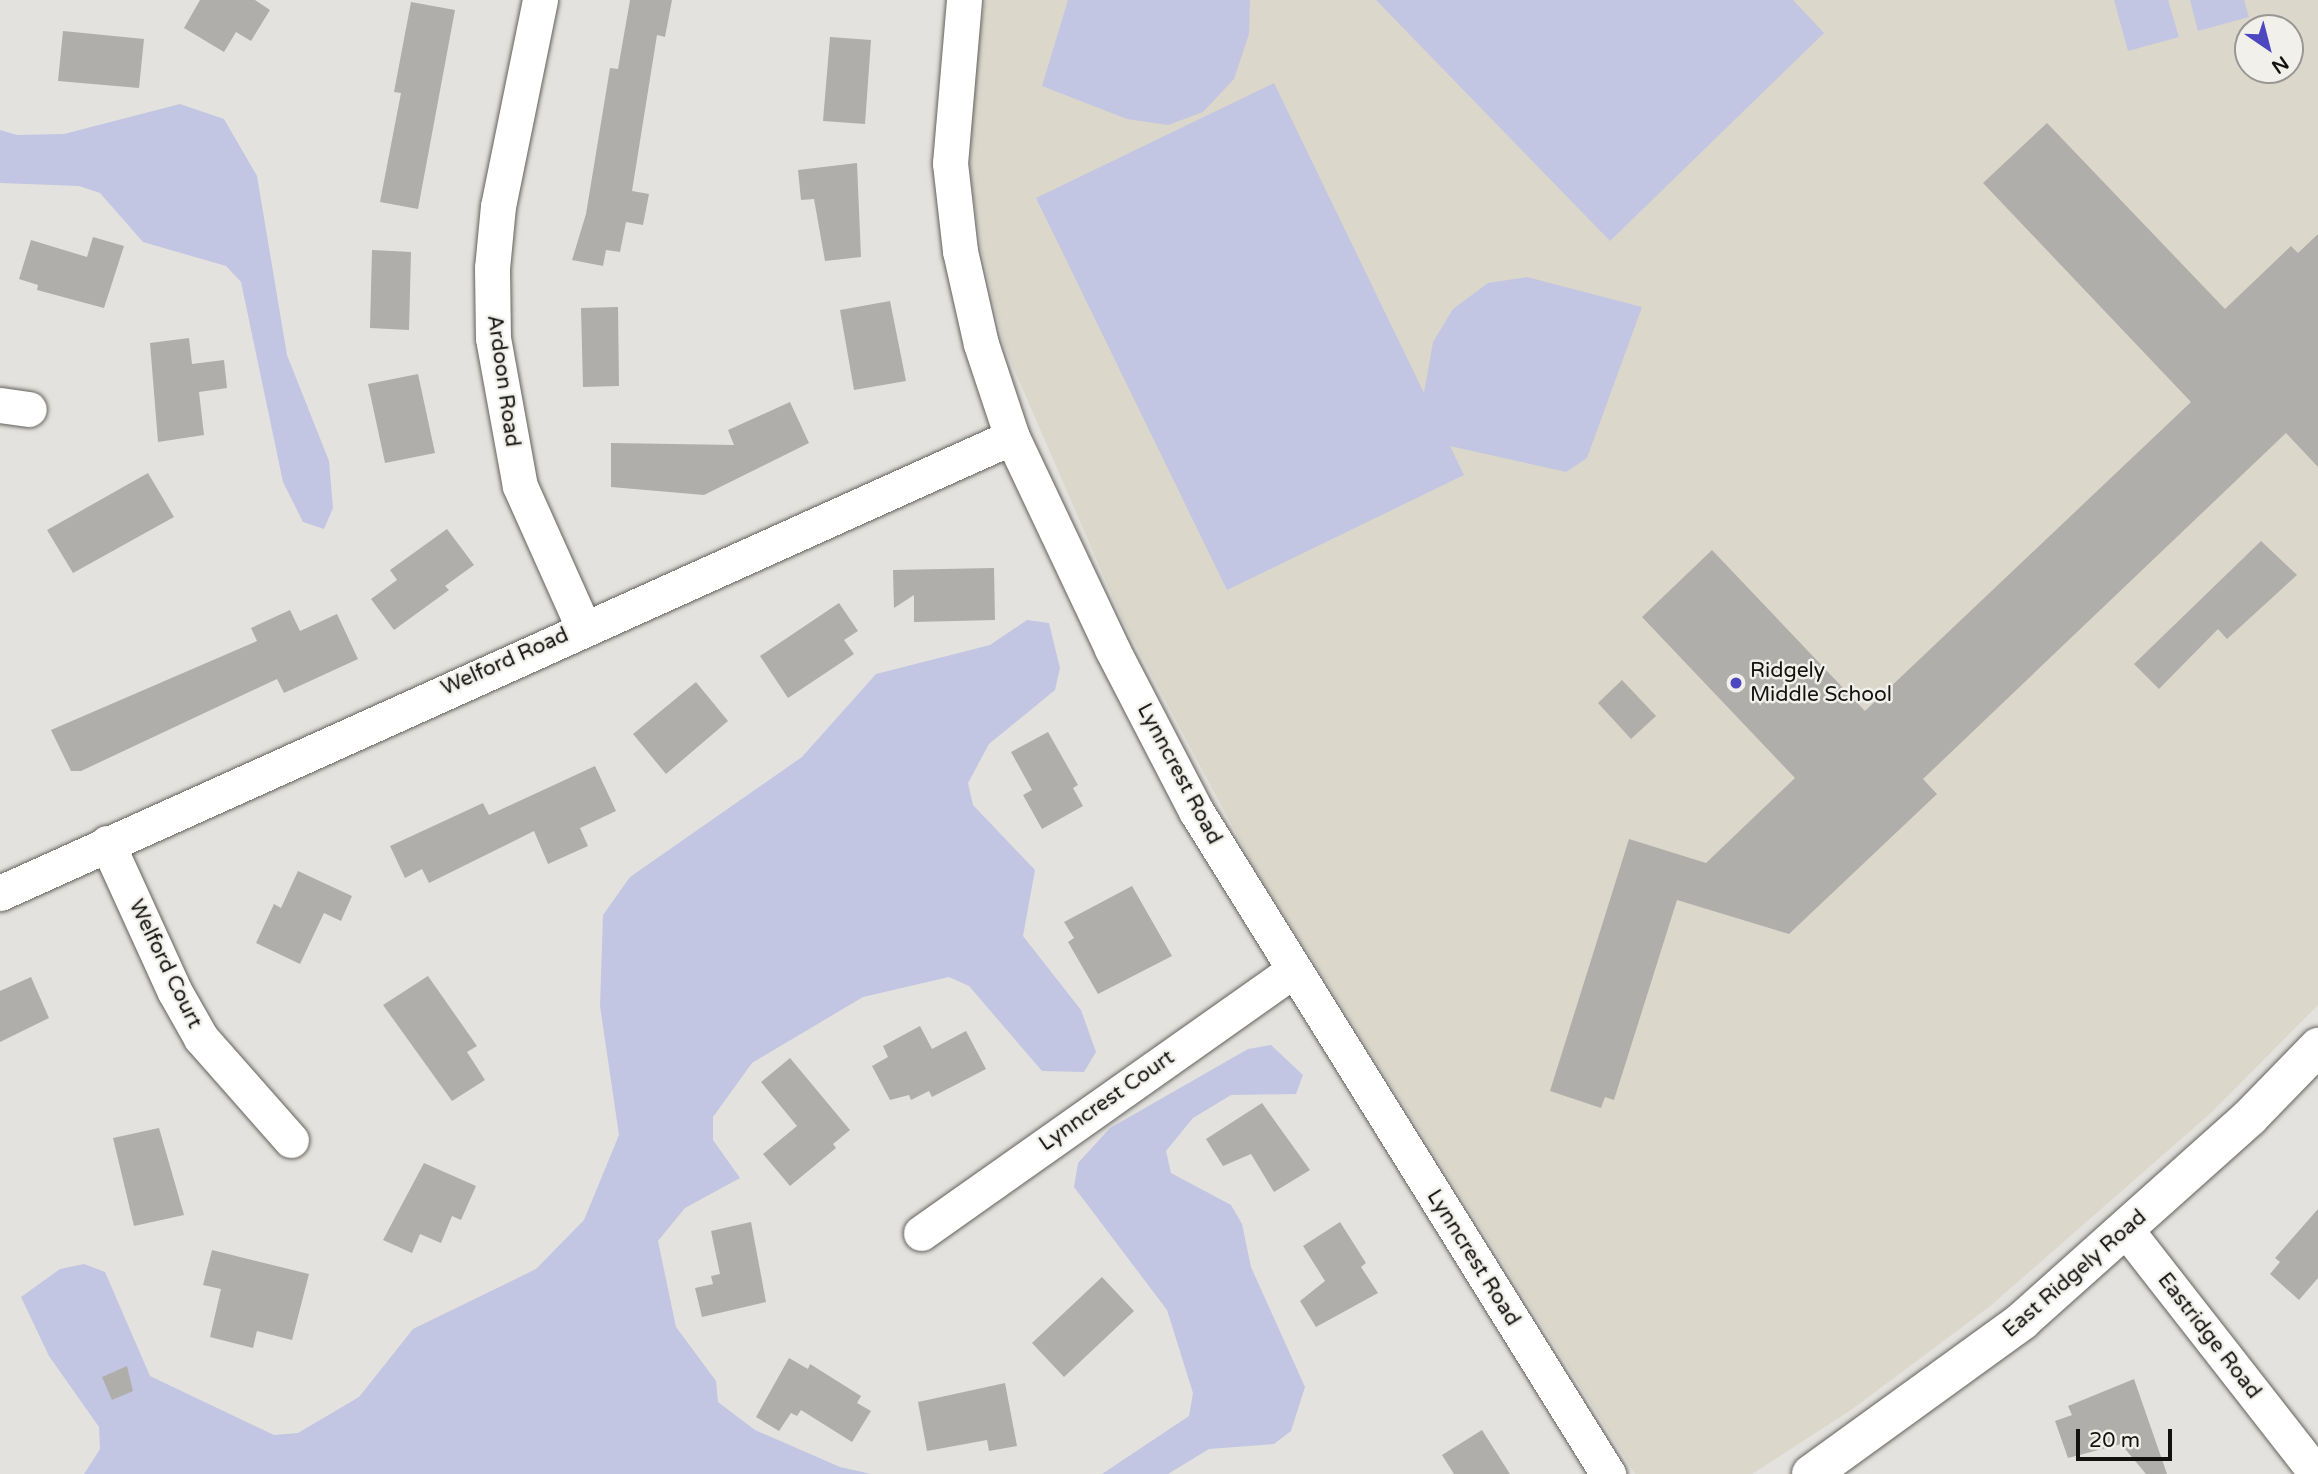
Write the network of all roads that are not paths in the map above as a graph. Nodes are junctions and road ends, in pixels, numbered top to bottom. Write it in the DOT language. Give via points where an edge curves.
graph roads {
  1 [pos="540,0"];
  2 [pos="964,0"];
  3 [pos="1012,437"];
  4 [pos="583,627"];
  5 [pos="107,843"];
  6 [pos="0,893"];
  7 [pos="1294,970"];
  8 [pos="2318,1047"];
  9 [pos="291,1140"];
  10 [pos="2127,1231"];
  11 [pos="921,1233"];
  12 [pos="1608,1474"];
  13 [pos="1811,1474"];
  14 [pos="2317,1474"];
  1 -- 4 [label="street, Ardoon Road" via="498,206 492,268 494,338 520,486"];
  2 -- 3 [label="street, Lynncrest Road" via="950,163 960,251 981,344"];
  3 -- 4 [label="street, Welford Road"];
  3 -- 7 [label="street, Lynncrest Road" via="1112,649 1196,811"];
  4 -- 5 [label="street, Welford Road"];
  5 -- 6 [label="street, Welford Road"];
  5 -- 9 [label="street, Welford Court" via="201,1038"];
  7 -- 11 [label="street, Lynncrest Court"];
  7 -- 12 [label="street, Lynncrest Road"];
  8 -- 10 [label="street, East Ridgely Road"];
  10 -- 13 [label="street, East Ridgely Road" via="1961,1370"];
  10 -- 14 [label="street, Eastridge Road"];
}
